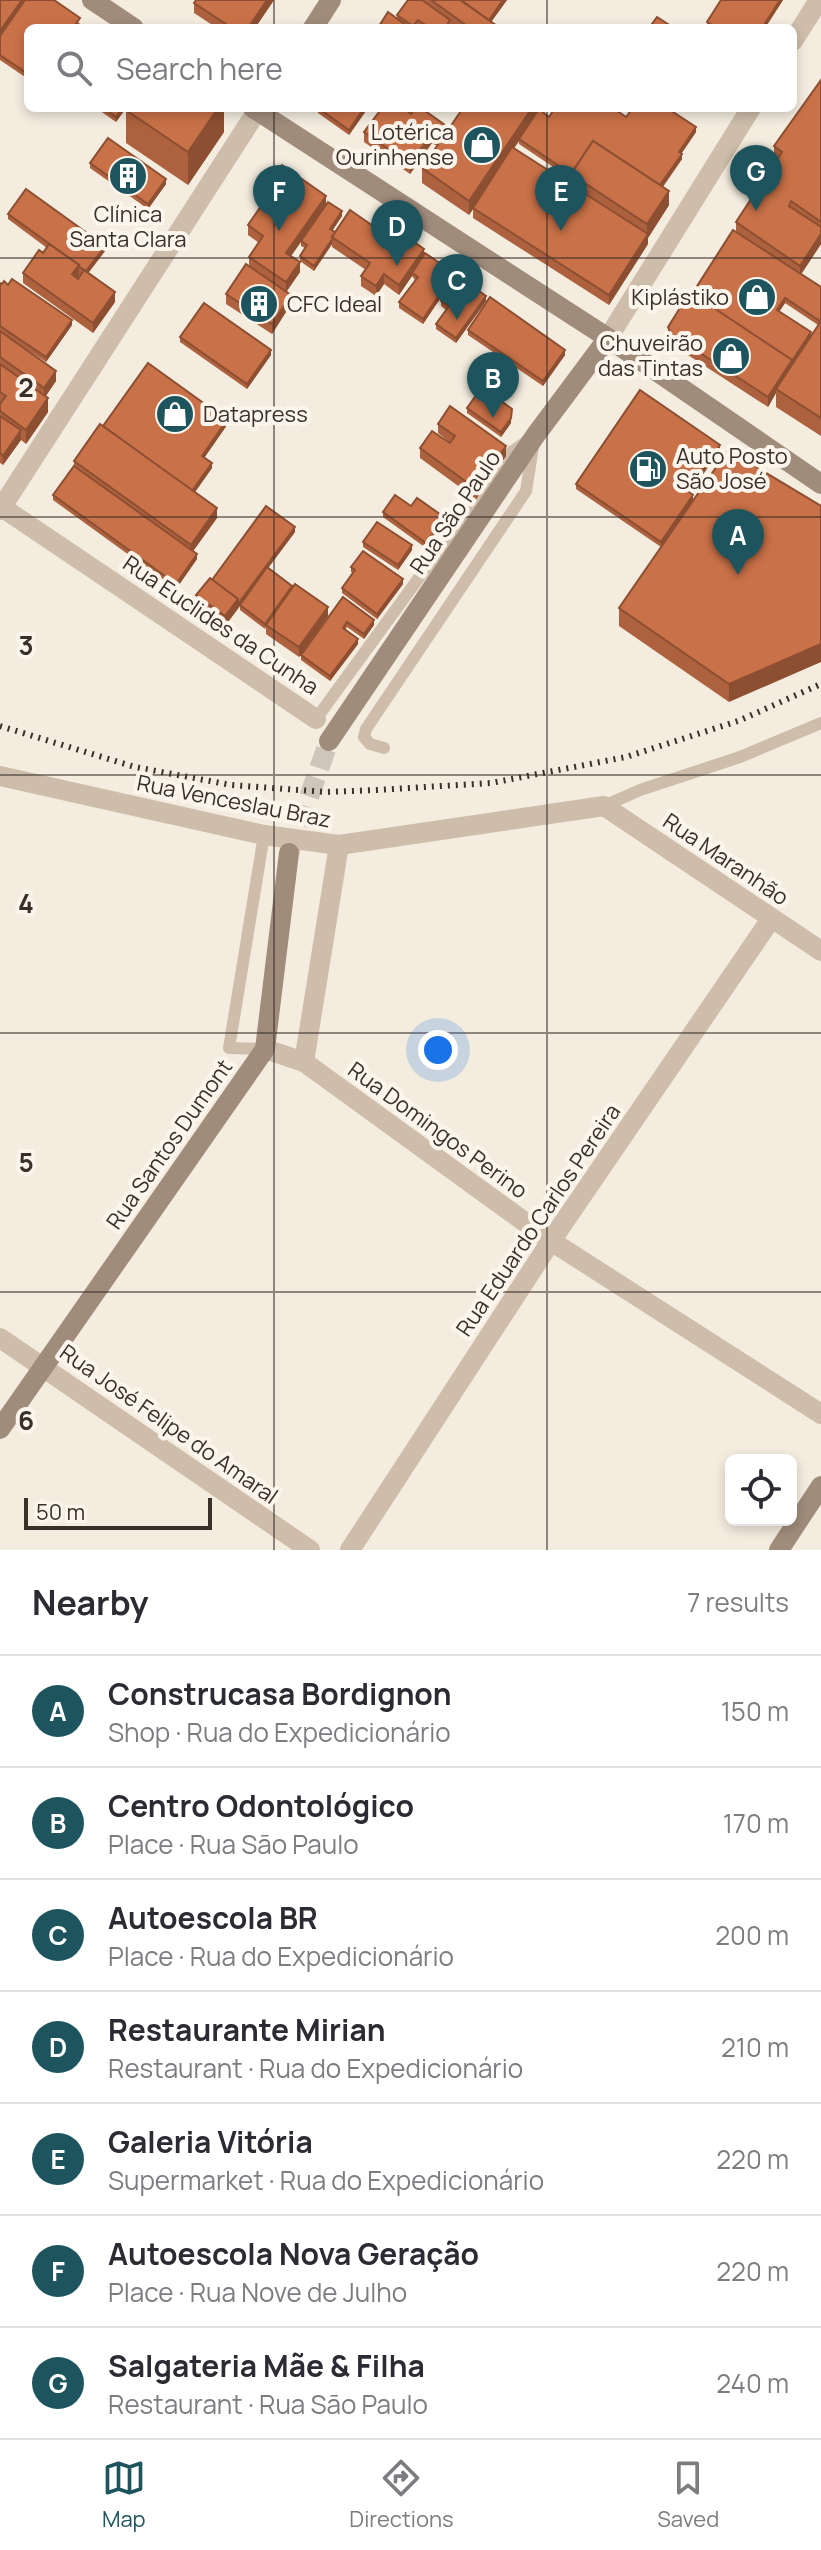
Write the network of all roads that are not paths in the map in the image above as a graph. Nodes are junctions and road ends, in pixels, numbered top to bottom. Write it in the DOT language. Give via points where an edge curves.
graph roads {
  1 [pos="92,0"];
  2 [pos="331,0"];
  3 [pos="819,0"];
  4 [pos="128,24"];
  5 [pos="316,24"];
  6 [pos="797,35"];
  7 [pos="255,112"];
  8 [pos="262,112"];
  9 [pos="749,112"];
  10 [pos="608,338"];
  11 [pos="535,436"];
  12 [pos="821,484"];
  13 [pos="1,508"];
  14 [pos="316,719"];
  15 [pos="821,723"];
  16 [pos="329,741"];
  17 [pos="384,748"];
  18 [pos="2,780"];
  19 [pos="604,806"];
  20 [pos="264,835"];
  21 [pos="339,845"];
  22 [pos="289,853"];
  23 [pos="771,919"];
  24 [pos="821,951"];
  25 [pos="265,1049"];
  26 [pos="304,1062"];
  27 [pos="551,1241"];
  28 [pos="0,1338"];
  29 [pos="42,1366"];
  30 [pos="821,1414"];
  31 [pos="0,1429"];
  32 [pos="821,1486"];
  33 [pos="310,1550"];
  34 [pos="350,1550"];
  35 [pos="779,1550"];
  1 -- 4 [label="street"];
  2 -- 5 [label="street"];
  3 -- 6 [label="street"];
  7 -- 13 [label="street"];
  8 -- 10 [label="street"];
  9 -- 10 [label="street, Rua São Paulo"];
  10 -- 11 [label="street, Rua São Paulo"];
  10 -- 12 [label="street"];
  11 -- 14 [label="lane, Rua Euclides da Cunha" via="510,453"];
  11 -- 16 [label="street, Rua São Paulo"];
  11 -- 17 [label="lane" via="526,491 366,729 370,744"];
  13 -- 14 [label="street, Rua Euclides da Cunha"];
  15 -- 19 [label="lane"];
  18 -- 20 [label="street, Rua Venceslau Braz"];
  19 -- 21 [label="street, Rua Venceslau Braz"];
  19 -- 23 [label="street, Rua Maranhão"];
  20 -- 21 [label="street, Rua Venceslau Braz"];
  20 -- 25 [label="lane" via="229,1048"];
  21 -- 26 [label="street"];
  22 -- 25 [label="street, Rua Santos Dumont"];
  23 -- 24 [label="street, Rua Maranhão"];
  23 -- 27 [label="street, Rua Eduardo Carlos Pereira"];
  25 -- 26 [label="street, Rua Domingos Perino"];
  25 -- 29 [label="street, Rua Santos Dumont"];
  26 -- 27 [label="street, Rua Domingos Perino"];
  27 -- 30 [label="street, Rua Domingos Perino"];
  27 -- 34 [label="street, Rua Eduardo Carlos Pereira"];
  28 -- 29 [label="street, Rua José Felipe do Amaral"];
  29 -- 31 [label="street, Rua Santos Dumont"];
  29 -- 33 [label="street, Rua José Felipe do Amaral"];
  32 -- 35 [label="street"];
}
